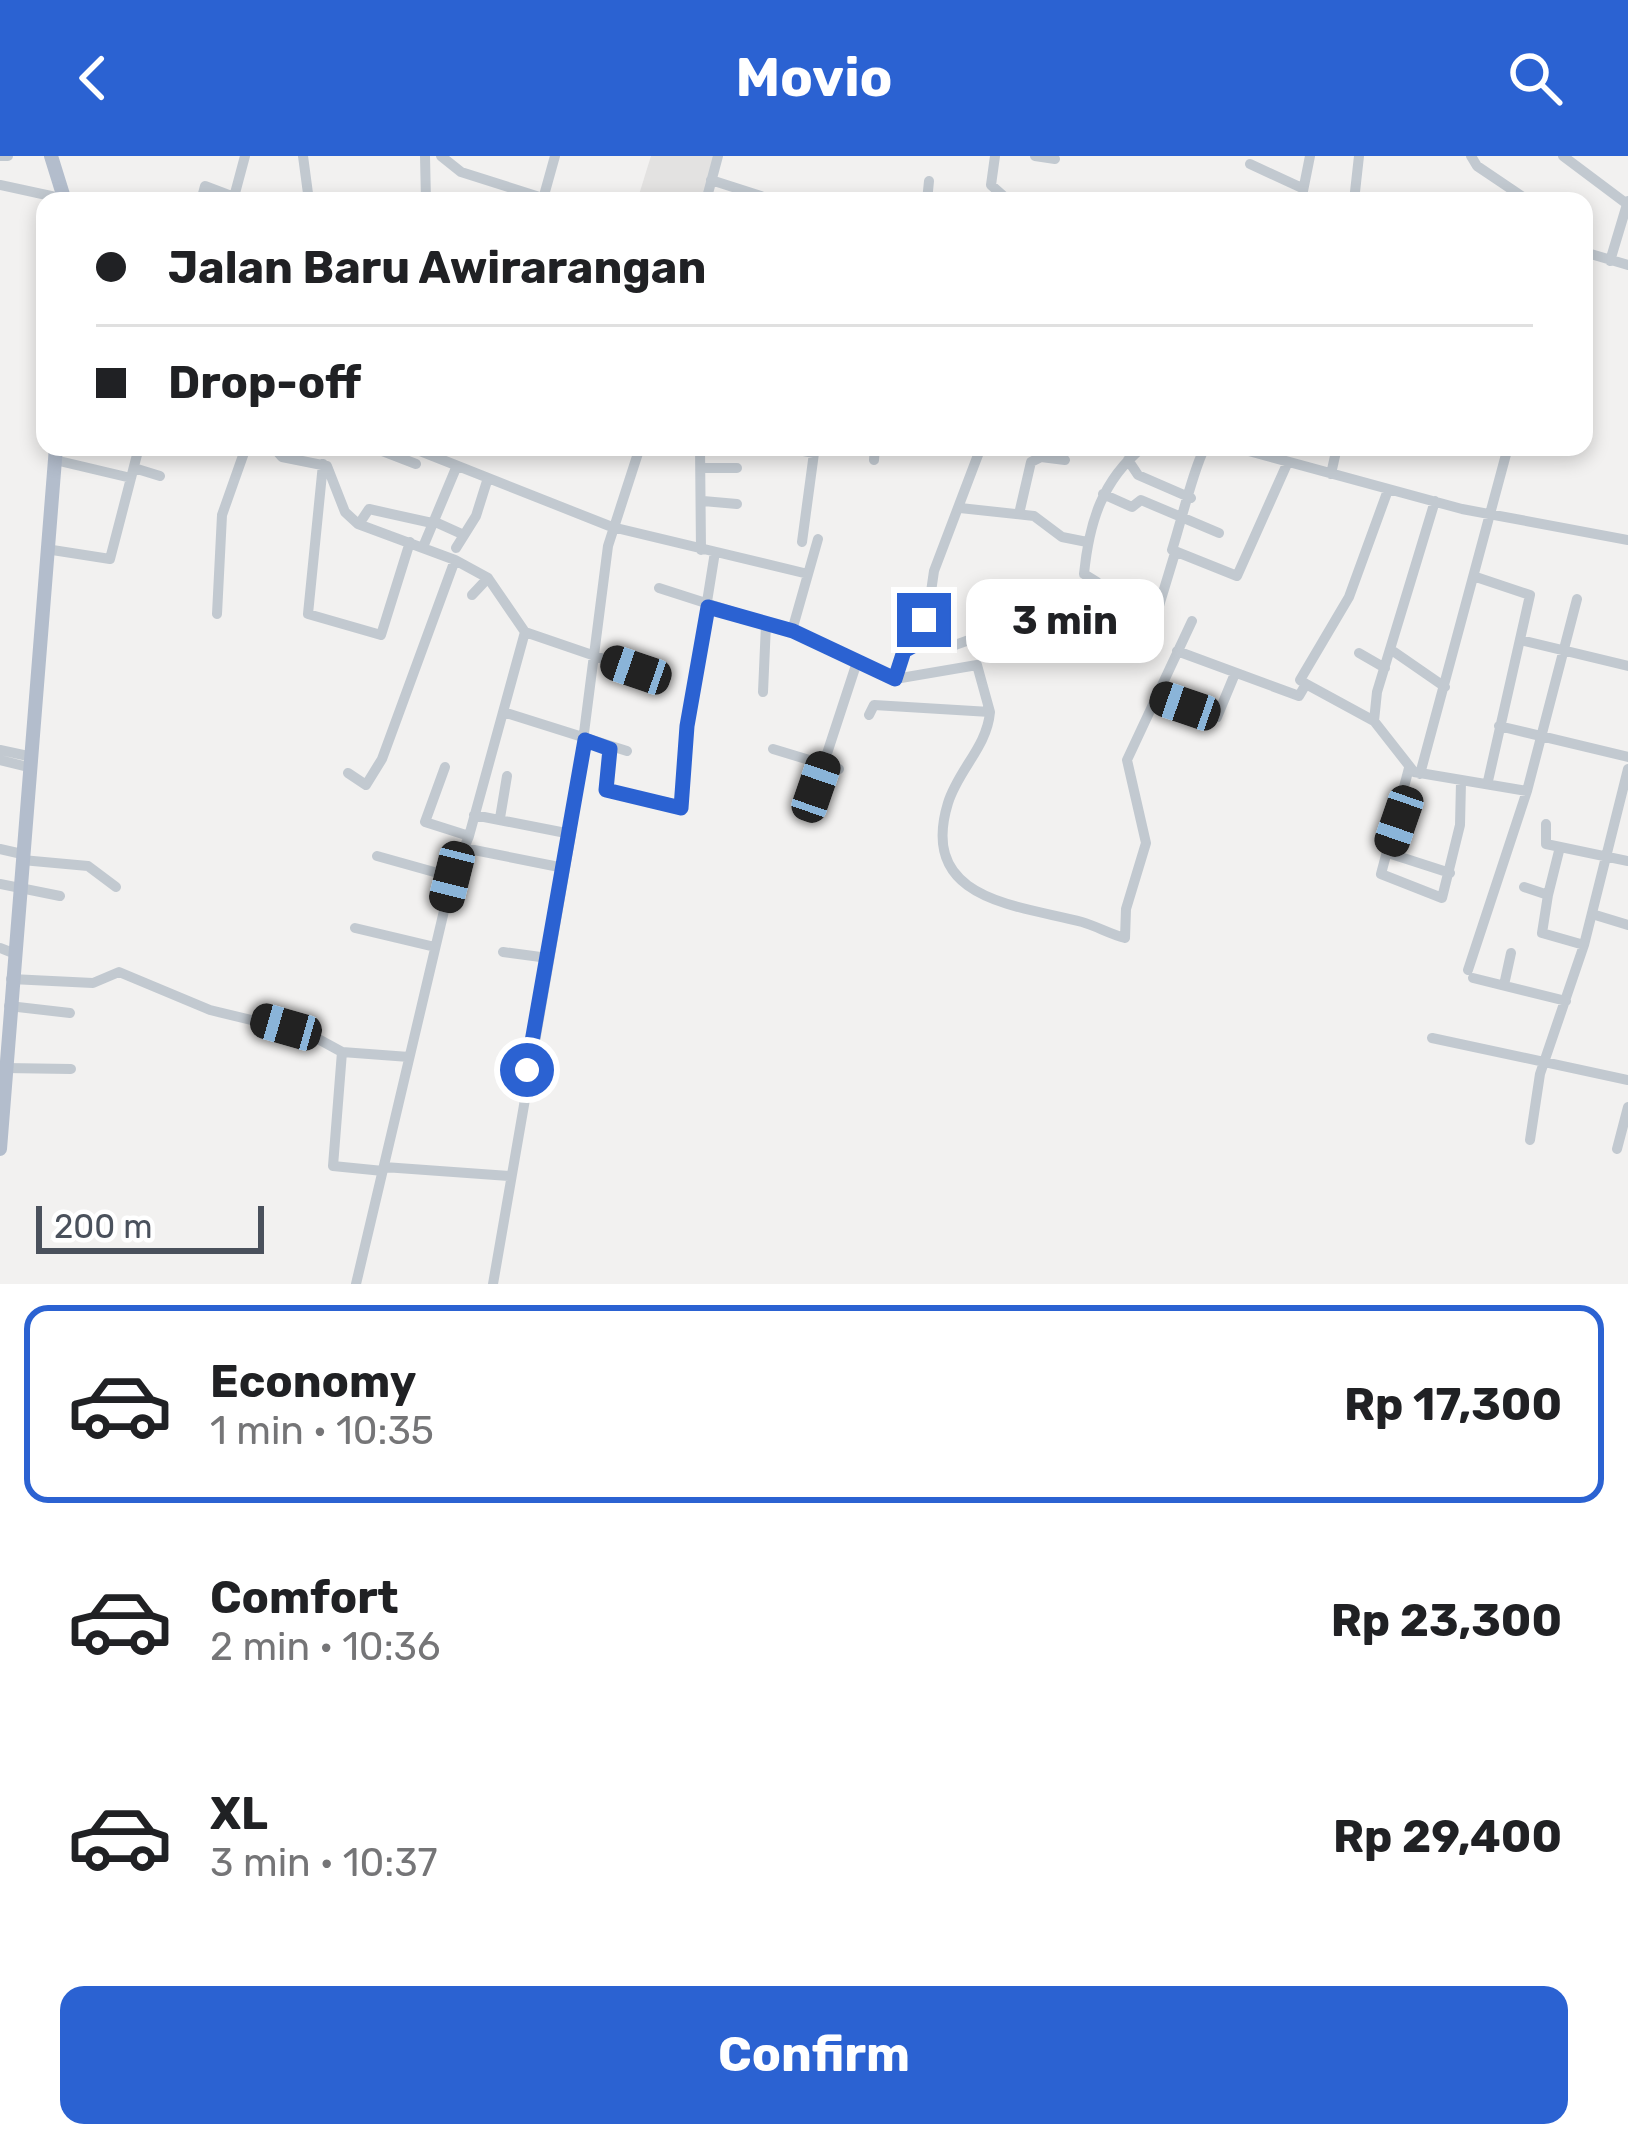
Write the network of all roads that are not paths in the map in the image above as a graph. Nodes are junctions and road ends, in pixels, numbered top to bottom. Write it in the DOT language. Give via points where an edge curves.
graph roads {
  1 [pos="51,156"];
  2 [pos="245,156"];
  3 [pos="303,156"];
  4 [pos="425,156"];
  5 [pos="441,156"];
  6 [pos="555,156"];
  7 [pos="718,156"];
  8 [pos="995,156"];
  9 [pos="1034,156"];
  10 [pos="1310,156"];
  11 [pos="1359,156"];
  12 [pos="1472,156"];
  13 [pos="1563,156"];
  14 [pos="1054,159"];
  15 [pos="1250,164"];
  16 [pos="711,180"];
  17 [pos="929,181"];
  18 [pos="0,185"];
  19 [pos="62,192"];
  20 [pos="235,192"];
  21 [pos="308,192"];
  22 [pos="426,192"];
  23 [pos="513,192"];
  24 [pos="548,192"];
  25 [pos="708,192"];
  26 [pos="748,192"];
  27 [pos="928,192"];
  28 [pos="1004,192"];
  29 [pos="1298,192"];
  30 [pos="1301,192"];
  31 [pos="1355,192"];
  32 [pos="1516,192"];
  33 [pos="36,193"];
  34 [pos="1627,211"];
  35 [pos="1593,256"];
  36 [pos="1610,261"];
  37 [pos="1628,265"];
  38 [pos="55,456"];
  39 [pos="67,456"];
  40 [pos="137,456"];
  41 [pos="243,456"];
  42 [pos="281,456"];
  43 [pos="409,456"];
  44 [pos="417,456"];
  45 [pos="637,456"];
  46 [pos="701,456"];
  47 [pos="814,456"];
  48 [pos="978,456"];
  49 [pos="1132,456"];
  50 [pos="1199,456"];
  51 [pos="1262,456"];
  52 [pos="1335,456"];
  53 [pos="1506,456"];
  54 [pos="1065,460"];
  55 [pos="1127,460"];
  56 [pos="323,464"];
  57 [pos="416,464"];
  58 [pos="1287,464"];
  59 [pos="703,468"];
  60 [pos="737,468"];
  61 [pos="455,472"];
  62 [pos="132,473"];
  63 [pos="1331,473"];
  64 [pos="160,476"];
  65 [pos="485,488"];
  66 [pos="1388,490"];
  67 [pos="1103,494"];
  68 [pos="1191,498"];
  69 [pos="703,501"];
  70 [pos="1435,501"];
  71 [pos="737,504"];
  72 [pos="960,508"];
  73 [pos="1019,514"];
  74 [pos="1491,514"];
  75 [pos="1183,518"];
  76 [pos="432,522"];
  77 [pos="359,524"];
  78 [pos="612,527"];
  79 [pos="1219,533"];
  80 [pos="464,535"];
  81 [pos="818,539"];
  82 [pos="1628,540"];
  83 [pos="410,542"];
  84 [pos="802,542"];
  85 [pos="1088,542"];
  86 [pos="423,547"];
  87 [pos="46,549"];
  88 [pos="701,550"];
  89 [pos="715,552"];
  90 [pos="1175,553"];
  91 [pos="455,554"];
  92 [pos="808,574"];
  93 [pos="1476,577"];
  94 [pos="488,578"];
  95 [pos="658,588"];
  96 [pos="472,595"];
  97 [pos="1577,599"];
  98 [pos="708,603"];
  99 [pos="1048,612"];
  100 [pos="217,614"];
  101 [pos="1192,621"];
  102 [pos="766,624"];
  103 [pos="793,627"];
  104 [pos="525,632"];
  105 [pos="924,640"];
  106 [pos="1520,640"];
  107 [pos="1390,649"];
  108 [pos="1562,650"];
  109 [pos="1177,651"];
  110 [pos="1359,653"];
  111 [pos="597,657"];
  112 [pos="857,662"];
  113 [pos="1628,666"];
  114 [pos="1385,668"];
  115 [pos="636,670"];
  116 [pos="897,672"];
  117 [pos="1234,676"];
  118 [pos="1306,684"];
  119 [pos="1445,687"];
  120 [pos="763,692"];
  121 [pos="1155,696"];
  122 [pos="503,712"];
  123 [pos="990,712"];
  124 [pos="869,715"];
  125 [pos="1374,721"];
  126 [pos="1499,726"];
  127 [pos="1539,734"];
  128 [pos="585,740"];
  129 [pos="610,749"];
  130 [pos="773,749"];
  131 [pos="0,751"];
  132 [pos="627,751"];
  133 [pos="1628,757"];
  134 [pos="0,760"];
  135 [pos="28,761"];
  136 [pos="824,764"];
  137 [pos="445,767"];
  138 [pos="839,769"];
  139 [pos="1628,769"];
  140 [pos="1414,771"];
  141 [pos="348,773"];
  142 [pos="507,776"];
  143 [pos="1488,781"];
  144 [pos="1461,782"];
  145 [pos="816,787"];
  146 [pos="1626,788"];
  147 [pos="1527,791"];
  148 [pos="474,815"];
  149 [pos="500,818"];
  150 [pos="1546,824"];
  151 [pos="571,834"];
  152 [pos="466,842"];
  153 [pos="1560,847"];
  154 [pos="0,849"];
  155 [pos="1388,853"];
  156 [pos="377,856"];
  157 [pos="22,857"];
  158 [pos="1605,857"];
  159 [pos="1628,861"];
  160 [pos="564,868"];
  161 [pos="1450,873"];
  162 [pos="452,877"];
  163 [pos="0,884"];
  164 [pos="116,887"];
  165 [pos="1524,887"];
  166 [pos="19,890"];
  167 [pos="1548,895"];
  168 [pos="60,896"];
  169 [pos="1592,914"];
  170 [pos="1628,925"];
  171 [pos="355,928"];
  172 [pos="1584,945"];
  173 [pos="435,947"];
  174 [pos="6,951"];
  175 [pos="503,952"];
  176 [pos="1511,953"];
  177 [pos="548,958"];
  178 [pos="11,979"];
  179 [pos="1504,985"];
  180 [pos="1565,1001"];
  181 [pos="70,1013"];
  182 [pos="6,1014"];
  183 [pos="1432,1038"];
  184 [pos="342,1052"];
  185 [pos="409,1057"];
  186 [pos="1543,1064"];
  187 [pos="5,1068"];
  188 [pos="71,1069"];
  189 [pos="1628,1079"];
  190 [pos="1628,1107"];
  191 [pos="1530,1140"];
  192 [pos="1617,1149"];
  193 [pos="0,1150"];
  194 [pos="383,1169"];
  195 [pos="509,1176"];
  196 [pos="356,1284"];
  197 [pos="493,1284"];
  1 -- 19 [label="main road"];
  2 -- 20 [label="street"];
  3 -- 21 [label="street"];
  4 -- 22 [label="street"];
  5 -- 23 [label="street"];
  6 -- 24 [label="street"];
  7 -- 16 [label="street"];
  8 -- 28 [label="street" via="991,186"];
  9 -- 14 [label="street"];
  10 -- 30 [label="street"];
  11 -- 31 [label="street"];
  12 -- 32 [label="street"];
  13 -- 34 [label="street"];
  15 -- 29 [label="street"];
  16 -- 25 [label="street"];
  16 -- 26 [label="street"];
  17 -- 27 [label="street"];
  18 -- 33 [label="street"];
  34 -- 36 [label="street"];
  35 -- 36 [label="street"];
  36 -- 37 [label="street"];
  38 -- 87 [label="main road"];
  39 -- 62 [label="street"];
  40 -- 62 [label="street"];
  41 -- 100 [label="street" via="222,515"];
  42 -- 56 [label="street"];
  43 -- 57 [label="street"];
  44 -- 61 [label="street"];
  45 -- 78 [label="street"];
  46 -- 59 [label="street"];
  47 -- 84 [label="street"];
  48 -- 72 [label="street"];
  49 -- 55 [label="street"];
  50 -- 68 [label="street"];
  51 -- 58 [label="street"];
  52 -- 63 [label="street"];
  53 -- 74 [label="street"];
  54 -- 73 [label="street" via="1031,462"];
  55 -- 67 [label="street"];
  55 -- 68 [label="street" via="1138,475"];
  56 -- 77 [label="street"];
  56 -- 83 [label="street" via="308,614 381,635"];
  58 -- 63 [label="street"];
  58 -- 90 [label="street" via="1241,575"];
  59 -- 60 [label="street"];
  59 -- 69 [label="street"];
  61 -- 65 [label="street"];
  61 -- 76 [label="street"];
  62 -- 64 [label="street"];
  62 -- 87 [label="street" via="110,560"];
  63 -- 66 [label="street"];
  65 -- 78 [label="street"];
  65 -- 80 [label="street"];
  66 -- 70 [label="street"];
  66 -- 118 [label="street" via="1349,597 1300,680"];
  67 -- 75 [label="street"];
  67 -- 85 [label="street"];
  68 -- 75 [label="street"];
  69 -- 71 [label="street"];
  69 -- 88 [label="street"];
  70 -- 74 [label="street"];
  70 -- 107 [label="street"];
  72 -- 73 [label="street"];
  72 -- 105 [label="street" via="934,571"];
  73 -- 85 [label="street"];
  74 -- 82 [label="street"];
  74 -- 93 [label="street"];
  75 -- 79 [label="street"];
  75 -- 90 [label="street"];
  76 -- 77 [label="street" via="370,509"];
  76 -- 80 [label="street"];
  76 -- 86 [label="street"];
  77 -- 83 [label="street"];
  78 -- 88 [label="street"];
  78 -- 111 [label="street"];
  80 -- 91 [label="street"];
  81 -- 92 [label="street"];
  83 -- 86 [label="street"];
  85 -- 90 [label="street" via="1084,574 1097,582 1114,617 1148,642"];
  86 -- 91 [label="street"];
  87 -- 135 [label="main road"];
  88 -- 89 [label="street"];
  89 -- 92 [label="street"];
  89 -- 98 [label="street"];
  91 -- 94 [label="street"];
  91 -- 141 [label="street" via="382,759 366,784"];
  92 -- 103 [label="street"];
  93 -- 106 [label="street" via="1530,595"];
  93 -- 119 [label="street"];
  94 -- 96 [label="street"];
  94 -- 104 [label="street"];
  95 -- 98 [label="street"];
  97 -- 108 [label="street"];
  98 -- 102 [label="street"];
  98 -- 129 [label="street" via="682,807 606,790"];
  99 -- 105 [label="street" via="955,645"];
  101 -- 109 [label="street"];
  102 -- 112 [label="street"];
  102 -- 120 [label="street"];
  104 -- 111 [label="street"];
  104 -- 122 [label="street"];
  105 -- 116 [label="street" via="904,651"];
  106 -- 108 [label="street"];
  106 -- 126 [label="street"];
  107 -- 114 [label="street"];
  107 -- 119 [label="street"];
  108 -- 113 [label="street"];
  108 -- 127 [label="street"];
  109 -- 117 [label="street"];
  109 -- 121 [label="street"];
  110 -- 114 [label="street"];
  111 -- 115 [label="street"];
  111 -- 128 [label="street"];
  112 -- 116 [label="street"];
  112 -- 136 [label="street"];
  114 -- 125 [label="street"];
  116 -- 123 [label="street" via="977,665"];
  117 -- 118 [label="street" via="1247,673 1299,696"];
  117 -- 121 [label="street" via="1217,718"];
  118 -- 125 [label="street"];
  119 -- 140 [label="street"];
  121 -- 123 [label="street" via="1126,760 1146,831 1124,938 1084,922 1022,913 960,879 944,850 946,812"];
  122 -- 128 [label="street"];
  122 -- 148 [label="street"];
  123 -- 124 [label="street" via="874,704"];
  125 -- 140 [label="street"];
  126 -- 127 [label="street"];
  126 -- 143 [label="street"];
  127 -- 133 [label="street"];
  127 -- 147 [label="street"];
  128 -- 129 [label="street"];
  128 -- 151 [label="street"];
  129 -- 132 [label="street"];
  130 -- 136 [label="street"];
  131 -- 135 [label="street"];
  134 -- 135 [label="street"];
  135 -- 157 [label="main road"];
  136 -- 138 [label="street"];
  136 -- 145 [label="street"];
  137 -- 152 [label="street" via="425,822"];
  139 -- 146 [label="street"];
  140 -- 144 [label="street"];
  140 -- 155 [label="street"];
  142 -- 149 [label="street"];
  143 -- 144 [label="street"];
  143 -- 147 [label="street"];
  144 -- 161 [label="street"];
  146 -- 158 [label="street"];
  147 -- 179 [label="street" via="1471,975"];
  148 -- 149 [label="street"];
  148 -- 152 [label="street"];
  149 -- 151 [label="street"];
  150 -- 153 [label="street" via="1544,843"];
  151 -- 160 [label="street"];
  152 -- 160 [label="street"];
  152 -- 162 [label="street"];
  153 -- 158 [label="street"];
  153 -- 167 [label="street"];
  154 -- 157 [label="street"];
  155 -- 161 [label="street"];
  155 -- 161 [label="street" via="1382,875 1442,898"];
  156 -- 162 [label="street"];
  157 -- 164 [label="street" via="88,866"];
  157 -- 166 [label="main road"];
  158 -- 159 [label="street"];
  158 -- 169 [label="street"];
  160 -- 177 [label="street"];
  162 -- 173 [label="street"];
  163 -- 166 [label="street"];
  165 -- 167 [label="street"];
  166 -- 168 [label="street"];
  166 -- 174 [label="main road"];
  167 -- 172 [label="street" via="1542,933"];
  169 -- 170 [label="street"];
  169 -- 172 [label="street"];
  171 -- 173 [label="street"];
  172 -- 180 [label="street"];
  173 -- 185 [label="street"];
  174 -- 178 [label="main road"];
  175 -- 177 [label="street"];
  176 -- 179 [label="street"];
  177 -- 195 [label="street"];
  178 -- 182 [label="main road"];
  178 -- 184 [label="street" via="92,983 118,972"];
  179 -- 180 [label="street"];
  180 -- 186 [label="street"];
  181 -- 182 [label="street"];
  182 -- 187 [label="main road"];
  183 -- 186 [label="street"];
  184 -- 185 [label="street"];
  184 -- 194 [label="street" via="333,1166"];
  185 -- 194 [label="street"];
  186 -- 189 [label="street"];
  186 -- 191 [label="street"];
  187 -- 188 [label="street"];
  187 -- 193 [label="main road"];
  190 -- 192 [label="street"];
  194 -- 195 [label="street"];
  194 -- 196 [label="street"];
  195 -- 197 [label="street"];
}
